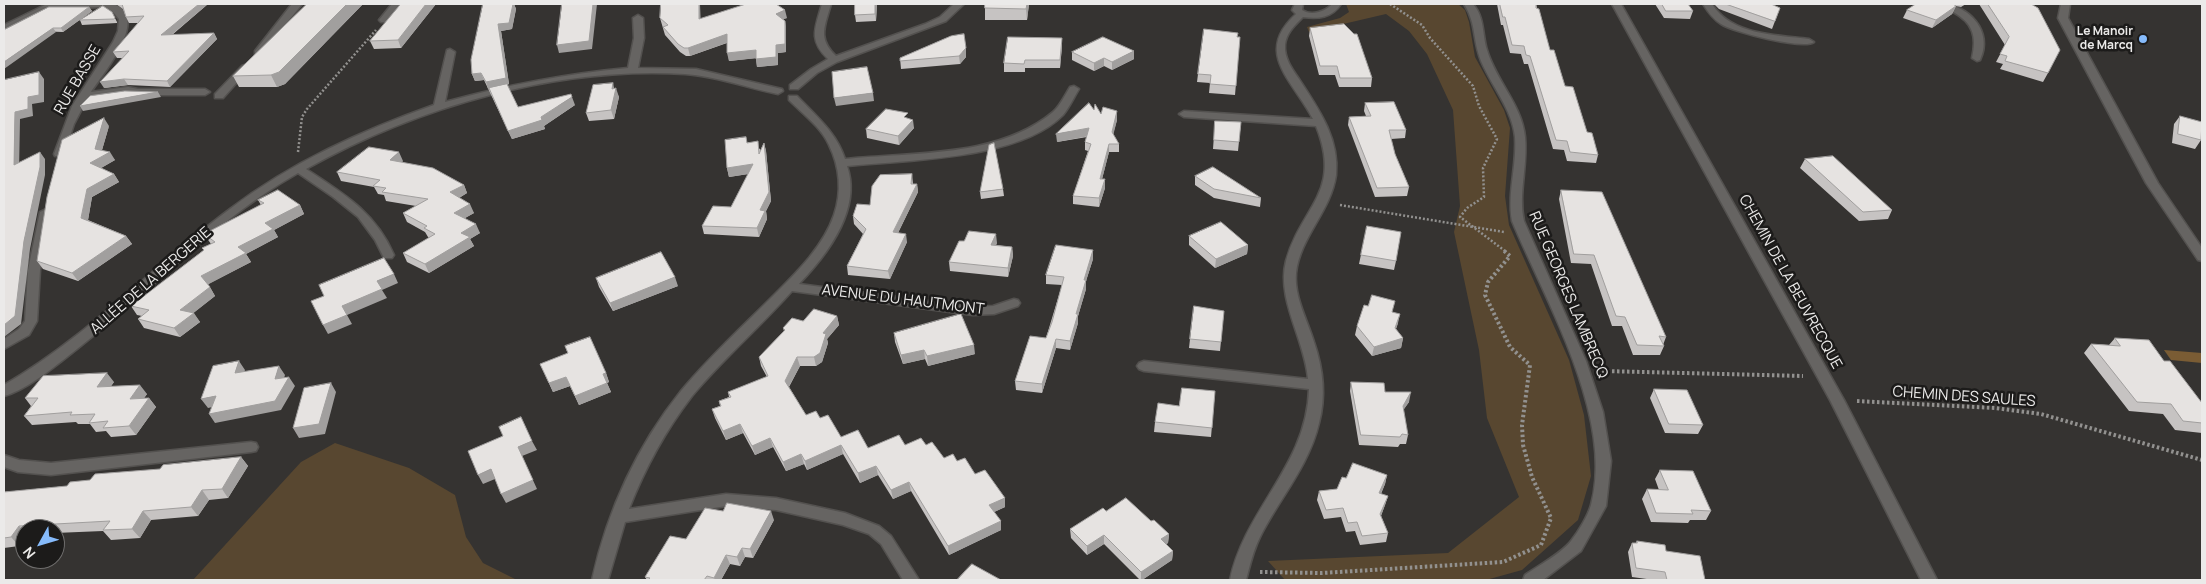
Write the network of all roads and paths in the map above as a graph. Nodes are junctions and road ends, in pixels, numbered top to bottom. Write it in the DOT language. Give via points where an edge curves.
graph roads {
  1 [pos="106,4"];
  2 [pos="297,4"];
  3 [pos="396,4"];
  4 [pos="826,4"];
  5 [pos="959,4"];
  6 [pos="1336,4"];
  7 [pos="1390,4"];
  8 [pos="1468,4"];
  9 [pos="1616,4"];
  10 [pos="1708,4"];
  11 [pos="1944,4"];
  12 [pos="2065,4"];
  13 [pos="52,5"];
  14 [pos="1300,9"];
  15 [pos="638,18"];
  16 [pos="384,20"];
  17 [pos="4,30"];
  18 [pos="1809,42"];
  19 [pos="450,52"];
  20 [pos="1976,58"];
  21 [pos="834,60"];
  22 [pos="632,71"];
  23 [pos="1074,89"];
  24 [pos="205,92"];
  25 [pos="794,93"];
  26 [pos="83,96"];
  27 [pos="219,96"];
  28 [pos="439,108"];
  29 [pos="1184,114"];
  30 [pos="1321,123"];
  31 [pos="841,162"];
  32 [pos="297,168"];
  33 [pos="56,170"];
  34 [pos="49,197"];
  35 [pos="1322,202"];
  36 [pos="1468,226"];
  37 [pos="1524,236"];
  38 [pos="2200,252"];
  39 [pos="388,255"];
  40 [pos="790,287"];
  41 [pos="1014,303"];
  42 [pos="4,345"];
  43 [pos="1144,366"];
  44 [pos="1584,371"];
  45 [pos="1824,376"];
  46 [pos="1316,385"];
  47 [pos="4,391"];
  48 [pos="1837,400"];
  49 [pos="251,447"];
  50 [pos="2202,460"];
  51 [pos="4,461"];
  52 [pos="618,517"];
  53 [pos="1239,576"];
  54 [pos="600,580"];
  55 [pos="911,580"];
  56 [pos="1531,580"];
  57 [pos="1929,580"];
  1 -- 13 [label="street"];
  1 -- 26 [label="street, RUE BASSE" via="122,16 124,24 110,56"];
  2 -- 27 [label="street"];
  3 -- 16 [label="street"];
  4 -- 21 [label="street" via="818,40"];
  5 -- 21 [label="street" via="943,19 928,26"];
  6 -- 14 [label="street" via="1320,15"];
  7 -- 36 [label="path" via="1422,25 1473,86 1474,96 1490,120 1497,138 1483,168 1484,197 1460,217"];
  8 -- 37 [label="street, RUE GEORGES LAMBRECQ" via="1477,16 1485,58 1517,119 1520,146 1514,200"];
  9 -- 45 [label="street, CHEMIN DE LA BEUVRECQUE"];
  10 -- 18 [label="street" via="1718,19 1734,28"];
  11 -- 20 [label="street" via="1962,13 1978,29 1981,39"];
  12 -- 38 [label="street" via="2063,18 2152,183"];
  13 -- 17 [label="street"];
  14 -- 30 [label="street" via="1284,32 1280,51 1287,69"];
  15 -- 22 [label="street" via="639,38"];
  16 -- 32 [label="path" via="307,109 301,124"];
  19 -- 28 [label="street"];
  21 -- 25 [label="street" via="814,71"];
  22 -- 25 [label="street, ALLÉE DE LA BERGERIE" via="700,73 778,91 776,94 782,99"];
  22 -- 28 [label="street, ALLÉE DE LA BERGERIE" via="510,88"];
  23 -- 31 [label="street" via="1068,103 1049,122 1018,138 958,152"];
  24 -- 26 [label="street" via="128,90"];
  25 -- 31 [label="street, AVENUE DU HAUTMONT" via="830,136"];
  26 -- 33 [label="street, RUE BASSE" via="68,128"];
  28 -- 32 [label="street, ALLÉE DE LA BERGERIE" via="360,137"];
  29 -- 30 [label="street"];
  30 -- 35 [label="street" via="1331,162"];
  31 -- 40 [label="street, AVENUE DU HAUTMONT" via="844,195 838,220 825,246"];
  32 -- 39 [label="street" via="361,213 378,232"];
  32 -- 47 [label="street, ALLÉE DE LA BERGERIE" via="198,240 72,348"];
  34 -- 42 [label="street" via="35,261 31,321 24,332"];
  35 -- 36 [label="path"];
  35 -- 46 [label="street" via="1290,272 1292,295 1311,352"];
  36 -- 37 [label="path"];
  36 -- 53 [label="path" via="1499,244 1510,256 1488,282 1485,294 1510,347 1530,365 1531,384 1522,434 1525,458 1551,518 1541,545 1503,562"];
  37 -- 44 [label="street, RUE GEORGES LAMBRECQ"];
  40 -- 41 [label="street, AVENUE DU HAUTMONT" via="974,312"];
  40 -- 52 [label="street, AVENUE DU HAUTMONT" via="677,406 640,465"];
  43 -- 46 [label="street"];
  44 -- 45 [label="path"];
  44 -- 56 [label="street, RUE GEORGES LAMBRECQ" via="1602,436 1600,500 1591,527 1572,553 1560,564"];
  45 -- 48 [label="street, CHEMIN DE LA BEUVRECQUE"];
  46 -- 53 [label="street" via="1312,423 1306,443 1266,511"];
  48 -- 50 [label="path, CHEMIN DES SAULES" via="2023,412 2065,420"];
  48 -- 57 [label="street, CHEMIN DE LA BEUVRECQUE"];
  49 -- 51 [label="street" via="51,469 18,466"];
  52 -- 54 [label="street, AVENUE DU HAUTMONT"];
  52 -- 55 [label="street" via="726,500 776,504 845,519 874,530 886,540"];
}
